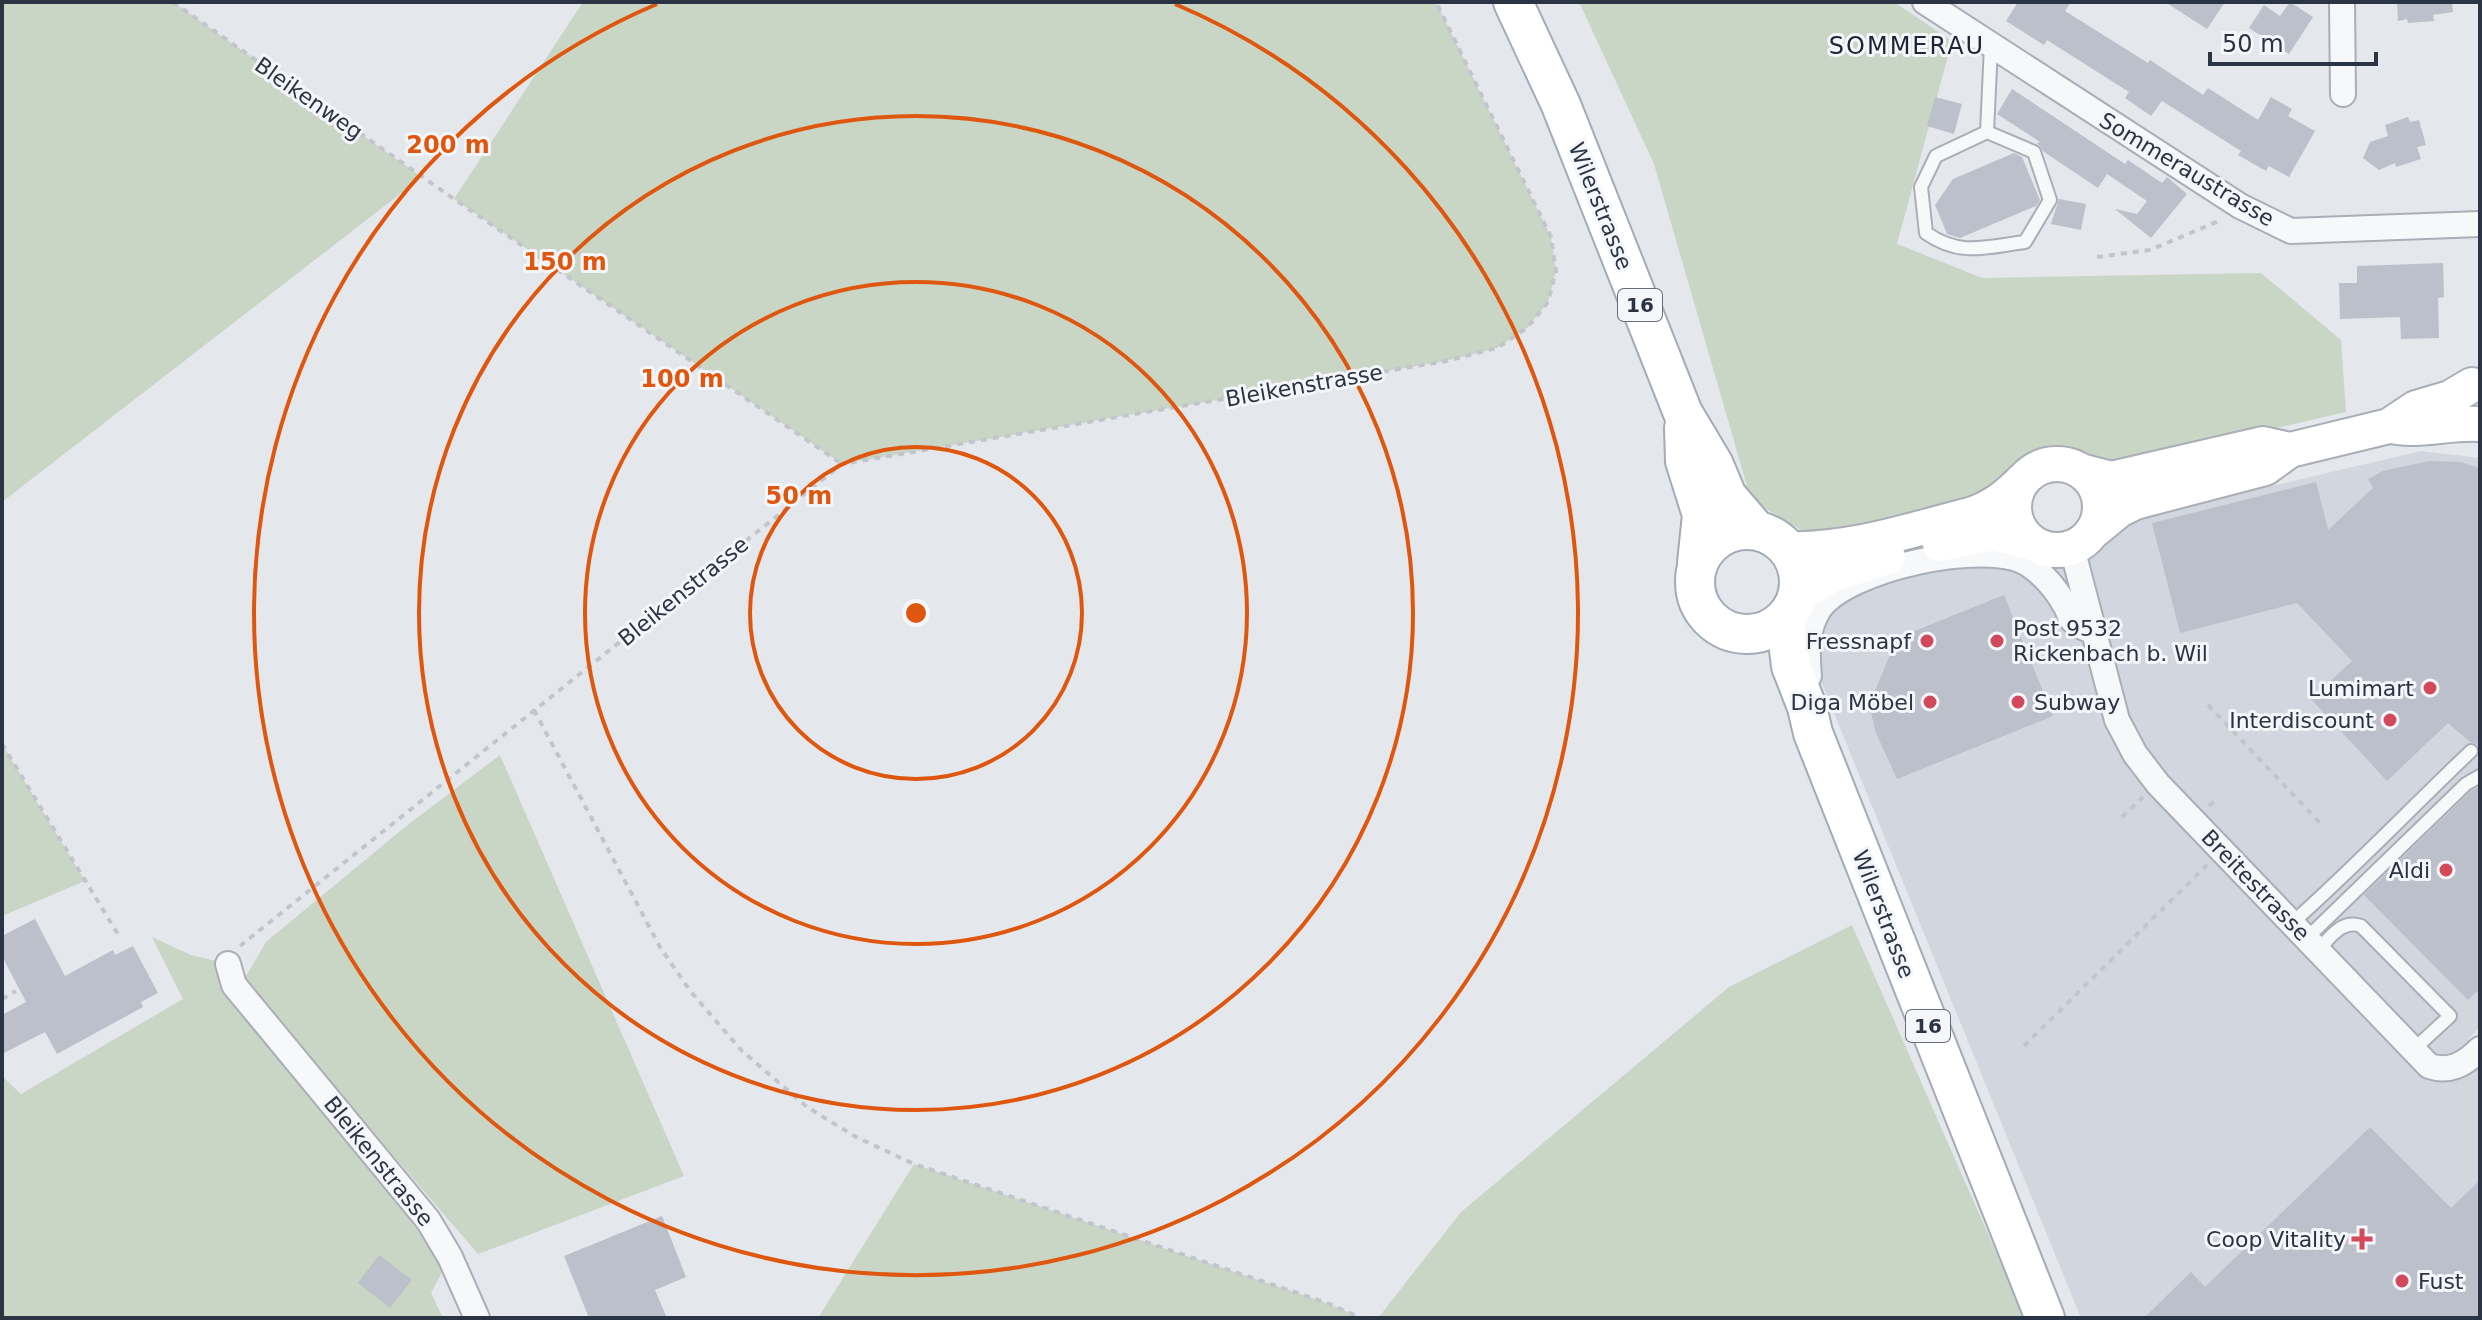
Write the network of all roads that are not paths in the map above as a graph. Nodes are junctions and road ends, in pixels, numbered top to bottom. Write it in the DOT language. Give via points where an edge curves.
graph roads {
  1 [pos="1513,2"];
  2 [pos="1925,2"];
  3 [pos="2342,2"];
  4 [pos="1991,46"];
  5 [pos="2343,94"];
  6 [pos="1987,132"];
  7 [pos="2480,224"];
  8 [pos="2478,376"];
  9 [pos="1683,413"];
  10 [pos="2479,425"];
  11 [pos="2389,426"];
  12 [pos="2290,450"];
  13 [pos="2084,472"];
  14 [pos="2023,480"];
  15 [pos="1772,540"];
  16 [pos="2082,541"];
  17 [pos="2030,542"];
  18 [pos="1697,563"];
  19 [pos="1791,607"];
  20 [pos="2094,632"];
  21 [pos="1741,635"];
  22 [pos="1813,733"];
  23 [pos="2471,751"];
  24 [pos="2480,776"];
  25 [pos="2306,937"];
  26 [pos="228,964"];
  27 [pos="2413,1050"];
  28 [pos="2477,1058"];
  29 [pos="477,1318"];
  30 [pos="2045,1318"];
  1 -- 9 [label="main road, Wilerstrasse / 16" via="1561,105"];
  2 -- 4 [label="street, Sommeraustrasse"];
  3 -- 5 [label="street"];
  4 -- 6 [label="lane"];
  4 -- 7 [label="street, Sommeraustrasse" via="2247,209 2291,231"];
  6 -- 6 [label="lane" via="2034,152 2050,200 2025,242 1972,249 1944,246 1926,233 1921,187 1936,156"];
  8 -- 10 [label="main road" via="2470,406"];
  8 -- 11 [label="main road" via="2450,398 2416,408"];
  9 -- 15 [label="main road, Wilerstrasse / 16" via="1727,496"];
  9 -- 18 [label="main road, Wilerstrasse / 16" via="1685,461 1702,515"];
  10 -- 11 [label="main road" via="2417,430"];
  11 -- 12 [label="main road"];
  12 -- 13 [label="main road" via="2263,444 2111,479"];
  12 -- 16 [label="main road" via="2265,468 2135,502"];
  13 -- 14 [label="main road" via="2054,463"];
  13 -- 16 [label="main road" via="2101,505 2099,520"];
  14 -- 15 [label="main road" via="1987,509 1851,545 1817,550"];
  14 -- 17 [label="main road" via="2015,494 2014,516"];
  15 -- 18 [label="main road" via="1738,530 1707,547"];
  15 -- 19 [label="main road" via="1796,563 1799,579"];
  16 -- 17 [label="main road" via="2059,551"];
  16 -- 20 [label="street, Breitestrasse"];
  17 -- 19 [label="main road" via="1993,533 1843,571"];
  18 -- 21 [label="main road" via="1695,595 1701,609 1712,622"];
  19 -- 21 [label="main road" via="1772,628"];
  19 -- 22 [label="main road, Wilerstrasse / 16" via="1791,666"];
  20 -- 22 [label="street" via="2073,622 2049,582 2026,563 1990,553 1875,573 1831,595 1810,627 1806,650 1817,704"];
  20 -- 25 [label="street, Breitestrasse" via="2117,720 2135,754"];
  21 -- 22 [label="main road, Wilerstrasse / 16" via="1759,657 1788,715"];
  22 -- 30 [label="main road, Wilerstrasse / 16"];
  23 -- 25 [label="lane" via="2325,895"];
  24 -- 25 [label="lane"];
  25 -- 27 [label="street, Breitestrasse"];
  25 -- 27 [label="lane" via="2352,922 2361,926 2450,1016"];
  26 -- 29 [label="street, Bleikenstrasse" via="234,985 428,1220"];
  27 -- 28 [label="street, Breitestrasse" via="2441,1070"];
}
